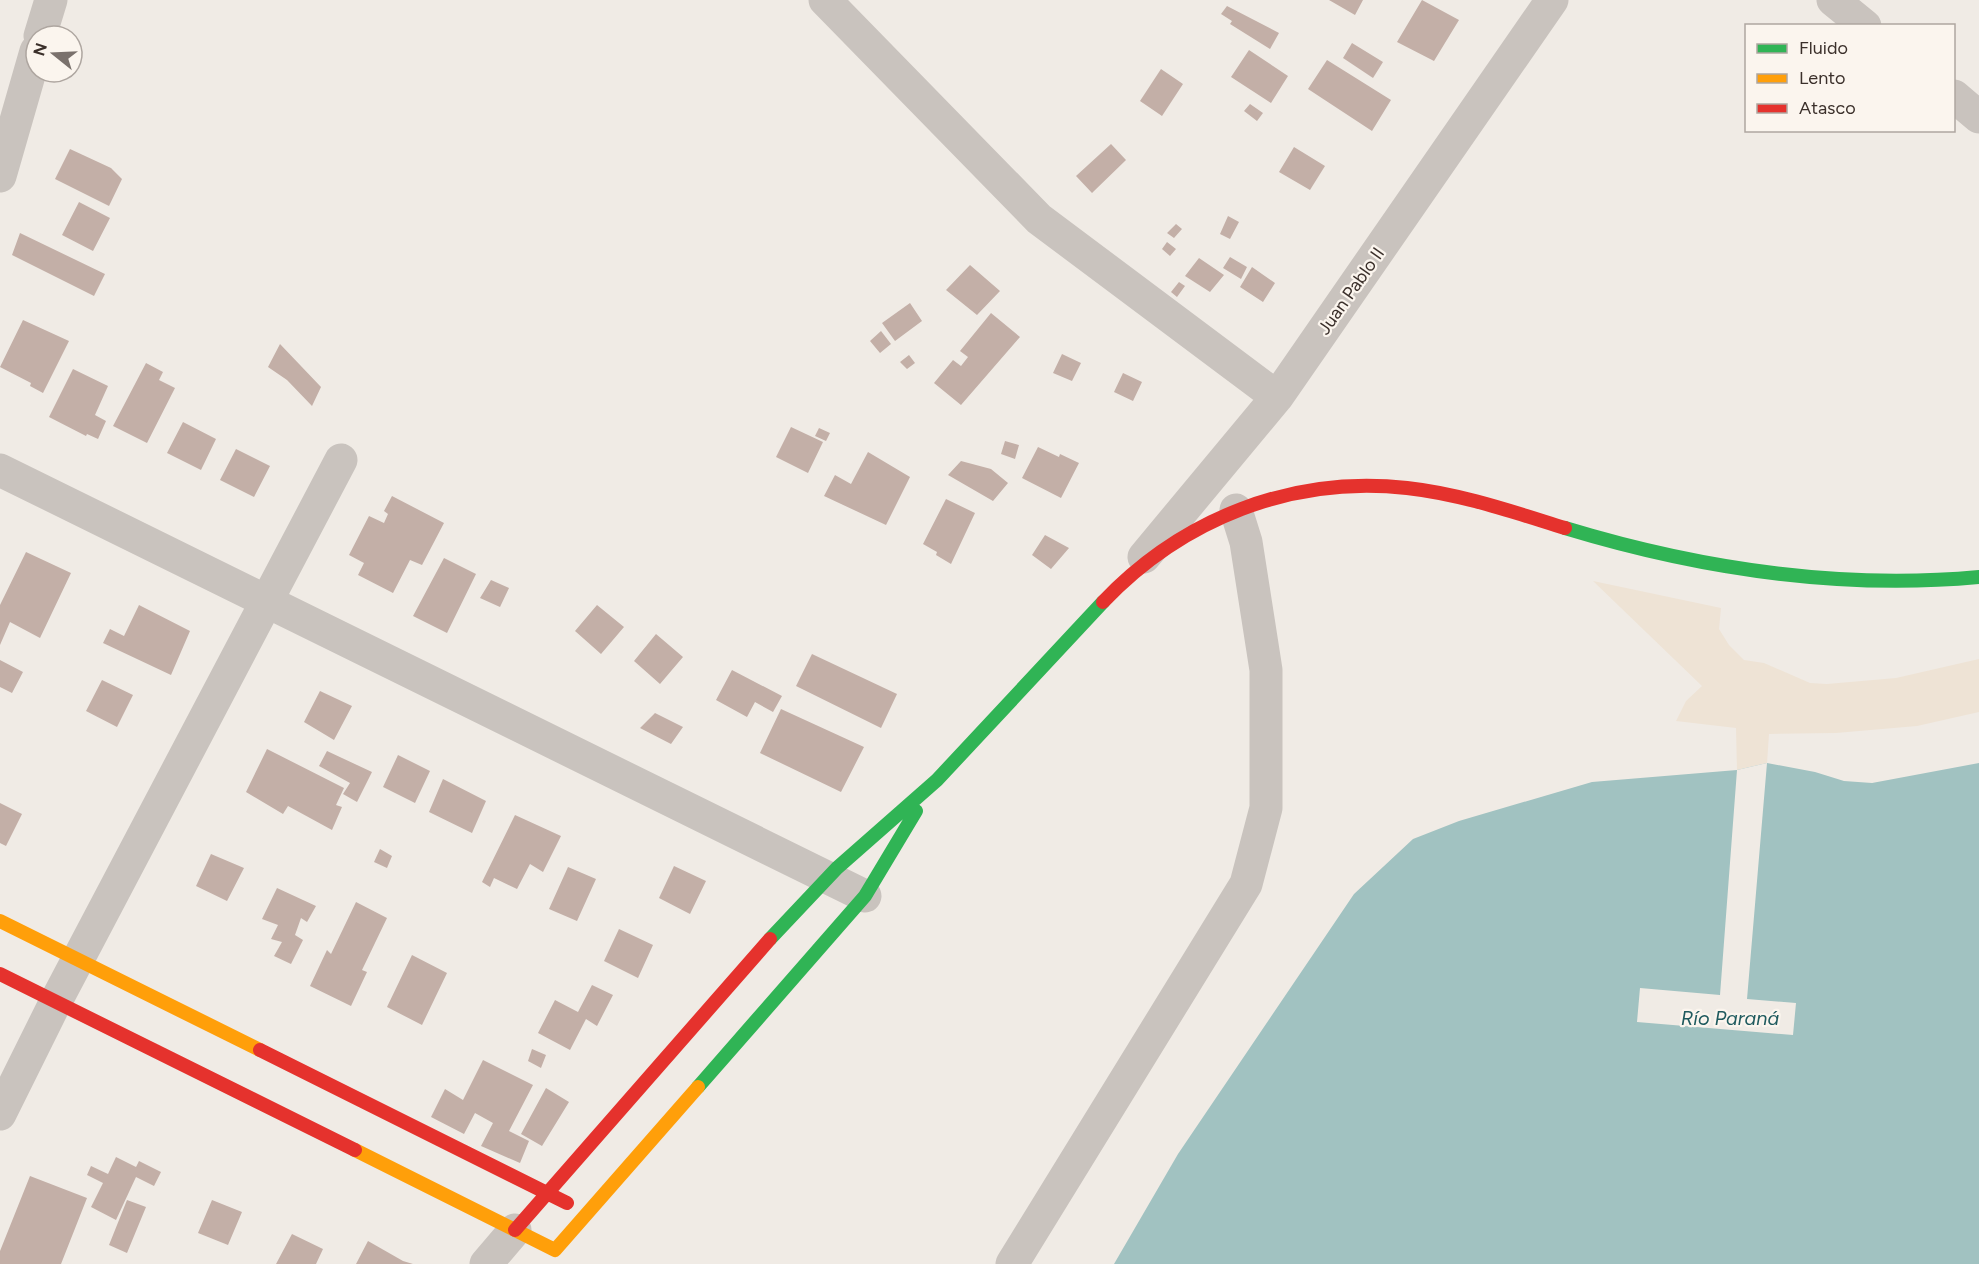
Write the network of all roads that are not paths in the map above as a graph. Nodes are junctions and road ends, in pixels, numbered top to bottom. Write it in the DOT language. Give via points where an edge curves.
graph roads {
  1 [pos="51,0"];
  2 [pos="825,0"];
  3 [pos="1552,0"];
  4 [pos="1833,0"];
  5 [pos="44,24"];
  6 [pos="1863,24"];
  7 [pos="26,84"];
  8 [pos="1955,98"];
  9 [pos="1979,117"];
  10 [pos="0,176"];
  11 [pos="1277,398"];
  12 [pos="341,460"];
  13 [pos="0,470"];
  14 [pos="1236,510"];
  15 [pos="1132,570"];
  16 [pos="1979,577"];
  17 [pos="268,602"];
  18 [pos="932,785"];
  19 [pos="827,878"];
  20 [pos="865,896"];
  21 [pos="0,921"];
  22 [pos="78,960"];
  23 [pos="0,974"];
  24 [pos="55,1002"];
  25 [pos="0,1114"];
  26 [pos="548,1193"];
  27 [pos="588,1212"];
  28 [pos="515,1230"];
  29 [pos="549,1257"];
  30 [pos="486,1264"];
  31 [pos="1012,1264"];
  1 -- 5 [label="street"];
  2 -- 11 [label="street" via="1039,219"];
  3 -- 11 [label="street, Juan Pablo II"];
  4 -- 6 [label="street"];
  7 -- 10 [label="street"];
  8 -- 9 [label="street"];
  11 -- 15 [label="street, Juan Pablo II"];
  12 -- 17 [label="street"];
  13 -- 17 [label="street"];
  14 -- 15 [label="main road" via="1184,535"];
  14 -- 16 [label="main road" via="1324,487 1406,488 1492,506 1676,557 1755,571 1846,581 1947,581"];
  14 -- 31 [label="street" via="1246,542 1266,670 1266,808 1246,884"];
  15 -- 18 [label="main road"];
  17 -- 19 [label="street"];
  17 -- 22 [label="street"];
  18 -- 19 [label="main road"];
  18 -- 20 [label="main road"];
  19 -- 20 [label="street"];
  19 -- 26 [label="main road"];
  20 -- 27 [label="main road"];
  21 -- 22 [label="main road"];
  22 -- 24 [label="street"];
  22 -- 26 [label="main road"];
  23 -- 24 [label="main road"];
  24 -- 25 [label="street"];
  24 -- 28 [label="main road"];
  26 -- 27 [label="main road"];
  26 -- 28 [label="main road"];
  27 -- 29 [label="main road"];
  28 -- 29 [label="main road"];
  28 -- 30 [label="street"];
}
